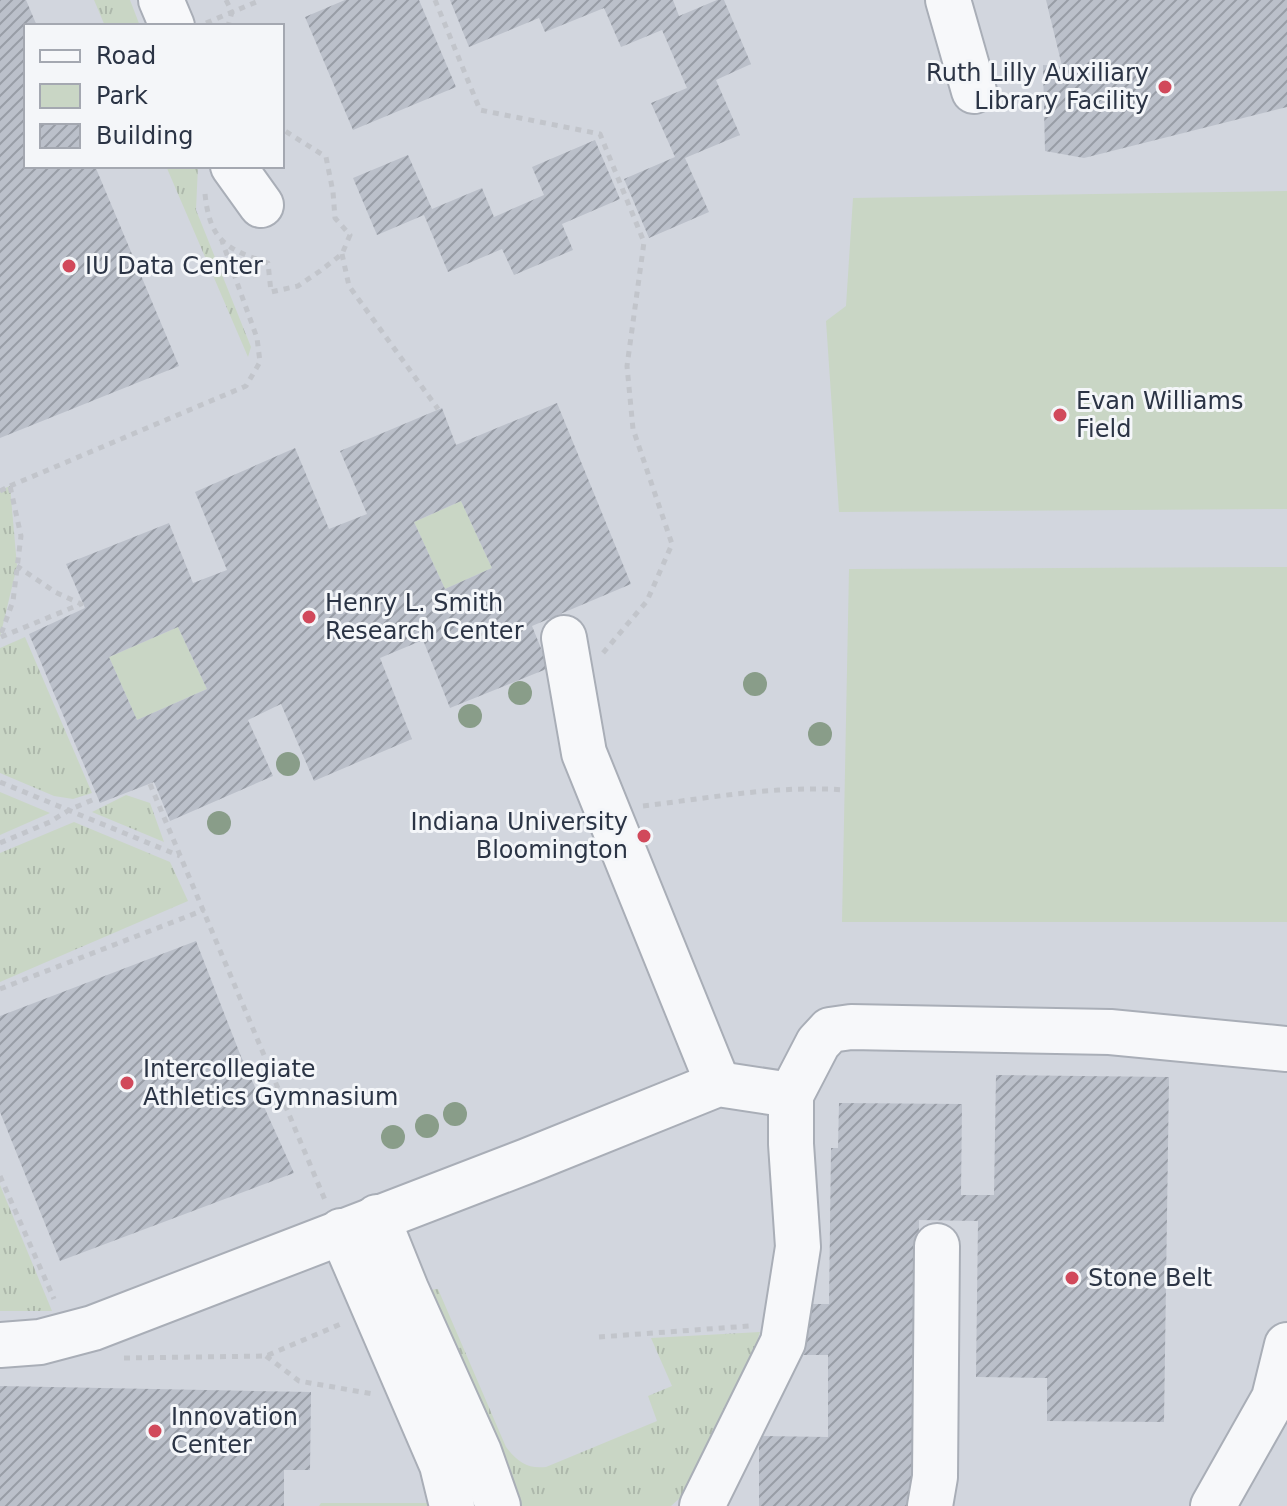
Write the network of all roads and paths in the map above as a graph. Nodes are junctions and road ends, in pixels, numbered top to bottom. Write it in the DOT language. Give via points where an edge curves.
graph roads {
  1 [pos="161,0"];
  2 [pos="226,0"];
  3 [pos="261,0"];
  4 [pos="435,0"];
  5 [pos="948,0"];
  6 [pos="232,12"];
  7 [pos="171,24"];
  8 [pos="203,24"];
  9 [pos="229,24"];
  10 [pos="974,91"];
  11 [pos="234,168"];
  12 [pos="261,205"];
  13 [pos="222,241"];
  14 [pos="342,254"];
  15 [pos="438,409"];
  16 [pos="10,486"];
  17 [pos="0,491"];
  18 [pos="17,566"];
  19 [pos="0,637"];
  20 [pos="564,638"];
  21 [pos="573,686"];
  22 [pos="0,782"];
  23 [pos="150,784"];
  24 [pos="845,790"];
  25 [pos="97,798"];
  26 [pos="69,810"];
  27 [pos="605,810"];
  28 [pos="0,843"];
  29 [pos="181,857"];
  30 [pos="204,910"];
  31 [pos="0,989"];
  32 [pos="1287,1049"];
  33 [pos="718,1084"];
  34 [pos="791,1095"];
  35 [pos="0,1176"];
  36 [pos="348,1217"];
  37 [pos="937,1246"];
  38 [pos="55,1302"];
  39 [pos="345,1321"];
  40 [pos="786,1323"];
  41 [pos="599,1337"];
  42 [pos="0,1345"];
  43 [pos="1287,1345"];
  44 [pos="266,1356"];
  45 [pos="110,1358"];
  46 [pos="378,1395"];
  47 [pos="452,1506"];
  48 [pos="498,1506"];
  49 [pos="702,1506"];
  50 [pos="930,1506"];
  51 [pos="1213,1506"];
  1 -- 7 [label="lane"];
  2 -- 6 [label="path"];
  3 -- 6 [label="path"];
  4 -- 21 [label="path" via="480,110 600,134 644,242 627,366 633,429 672,544 647,601"];
  5 -- 10 [label="lane"];
  6 -- 8 [label="path"];
  6 -- 9 [label="path"];
  11 -- 12 [label="lane"];
  13 -- 16 [label="path" via="257,338 260,362 246,386"];
  14 -- 15 [label="path" via="349,286"];
  16 -- 17 [label="path"];
  16 -- 18 [label="path" via="21,536"];
  18 -- 19 [label="path" via="13,601"];
  18 -- 19 [label="path" via="81,604"];
  20 -- 21 [label="lane"];
  21 -- 27 [label="lane" via="584,753"];
  22 -- 26 [label="path"];
  23 -- 29 [label="path"];
  24 -- 27 [label="path" via="771,790"];
  25 -- 26 [label="path"];
  26 -- 28 [label="path"];
  26 -- 29 [label="path"];
  27 -- 33 [label="lane"];
  29 -- 30 [label="path"];
  30 -- 31 [label="path"];
  30 -- 36 [label="path"];
  32 -- 34 [label="lane" via="1110,1032 851,1027 830,1030 818,1043"];
  33 -- 34 [label="lane"];
  33 -- 36 [label="lane" via="527,1161"];
  34 -- 40 [label="lane" via="798,1247"];
  35 -- 38 [label="path"];
  36 -- 42 [label="lane" via="93,1328 40,1342"];
  36 -- 47 [label="lane" via="442,1465"];
  36 -- 48 [label="lane" via="406,1289"];
  37 -- 50 [label="lane" via="935,1477"];
  39 -- 44 [label="path"];
  40 -- 41 [label="path"];
  40 -- 49 [label="lane" via="783,1342"];
  43 -- 51 [label="lane" via="1274,1398"];
  44 -- 45 [label="path"];
  44 -- 46 [label="path" via="299,1381"];
}
